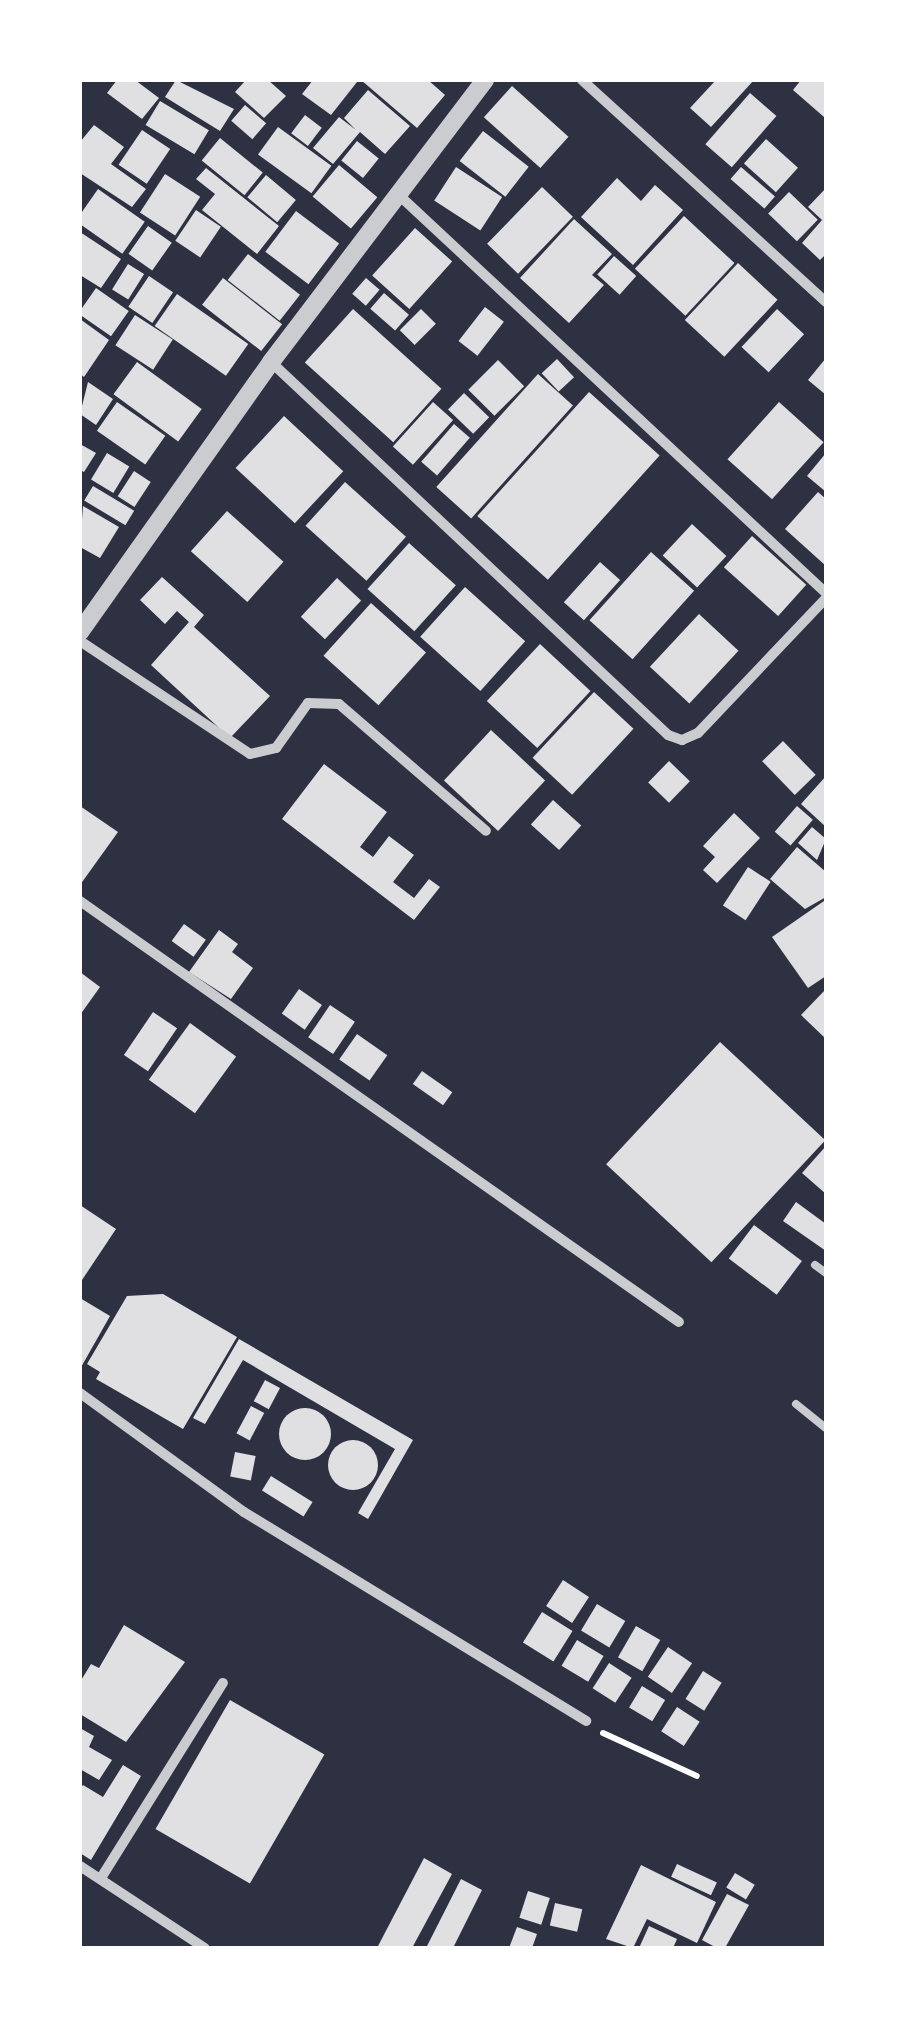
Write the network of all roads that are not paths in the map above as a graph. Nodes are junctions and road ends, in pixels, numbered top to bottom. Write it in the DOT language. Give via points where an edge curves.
graph roads {
  1 [pos="484,80"];
  2 [pos="582,80"];
  3 [pos="401,197"];
  4 [pos="826,302"];
  5 [pos="272,362"];
  6 [pos="826,595"];
  7 [pos="80,632"];
  8 [pos="80,641"];
  9 [pos="486,831"];
  10 [pos="80,901"];
  11 [pos="815,1266"];
  12 [pos="826,1272"];
  13 [pos="679,1322"];
  14 [pos="80,1393"];
  15 [pos="796,1404"];
  16 [pos="826,1428"];
  17 [pos="223,1683"];
  18 [pos="586,1721"];
  19 [pos="80,1866"];
  20 [pos="100,1878"];
  21 [pos="205,1948"];
  1 -- 3 [label="street"];
  2 -- 4 [label="street"];
  3 -- 5 [label="street"];
  3 -- 6 [label="street"];
  5 -- 6 [label="street" via="668,735 682,740 698,733"];
  5 -- 7 [label="street"];
  8 -- 9 [label="street" via="250,754 276,748 308,703 339,704"];
  10 -- 13 [label="street"];
  11 -- 12 [label="lane"];
  14 -- 18 [label="street" via="169,1451 244,1512"];
  15 -- 16 [label="lane"];
  17 -- 20 [label="street"];
  19 -- 20 [label="street"];
  20 -- 21 [label="street"];
}
